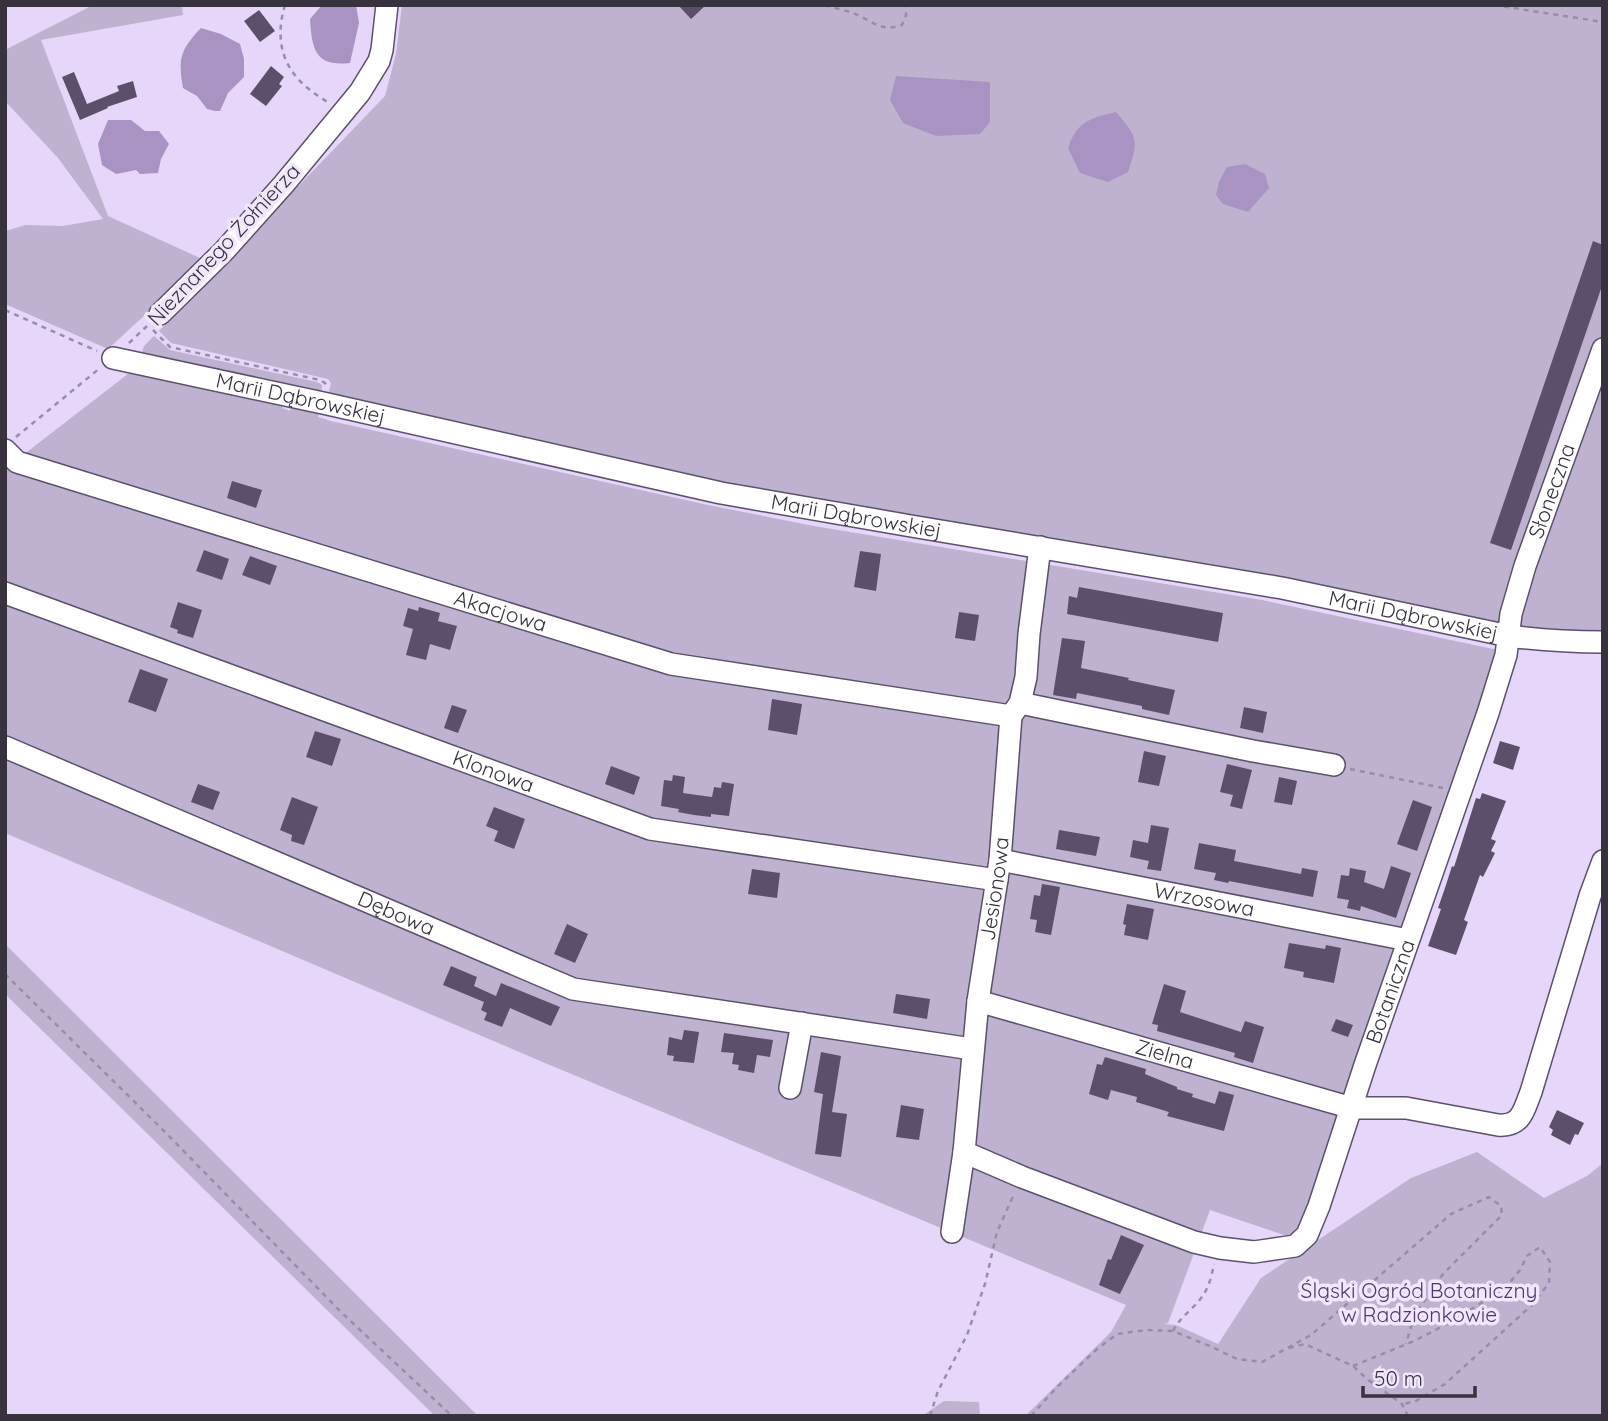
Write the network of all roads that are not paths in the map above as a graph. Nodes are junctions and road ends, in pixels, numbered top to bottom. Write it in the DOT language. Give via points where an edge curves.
graph roads {
  1 [pos="387,5"];
  2 [pos="154,320"];
  3 [pos="1603,349"];
  4 [pos="113,358"];
  5 [pos="11,443"];
  6 [pos="1040,547"];
  7 [pos="5,593"];
  8 [pos="1508,636"];
  9 [pos="1603,642"];
  10 [pos="1016,709"];
  11 [pos="5,747"];
  12 [pos="1334,765"];
  13 [pos="1603,861"];
  14 [pos="999,870"];
  15 [pos="1408,940"];
  16 [pos="978,1001"];
  17 [pos="802,1023"];
  18 [pos="972,1049"];
  19 [pos="790,1088"];
  20 [pos="1352,1108"];
  21 [pos="964,1152"];
  22 [pos="951,1232"];
  1 -- 2 [label="street, Nieznanego Żołnierza" via="379,61 360,92 224,251"];
  3 -- 8 [label="street, Słoneczna" via="1525,566"];
  4 -- 6 [label="street, Marii Dąbrowskiej" via="721,493"];
  5 -- 10 [label="street, Akacjowa" via="17,462 671,664"];
  6 -- 8 [label="street, Marii Dąbrowskiej" via="1282,588"];
  6 -- 10 [label="street, Jesionowa" via="1026,677"];
  7 -- 14 [label="street, Klonowa" via="650,830"];
  8 -- 9 [label="street, Marii Dąbrowskiej"];
  8 -- 15 [label="street, Botaniczna" via="1488,713"];
  10 -- 12 [label="street, Akacjowa"];
  10 -- 14 [label="street, Jesionowa"];
  11 -- 17 [label="street, Dębowa" via="573,989"];
  13 -- 20 [label="street, Zielna" via="1519,1119 1498,1125 1406,1108"];
  14 -- 15 [label="street, Wrzosowa"];
  14 -- 16 [label="street, Jesionowa"];
  15 -- 20 [label="street, Botaniczna"];
  16 -- 18 [label="street, Jesionowa"];
  16 -- 20 [label="street, Zielna"];
  17 -- 18 [label="street, Dębowa"];
  17 -- 19 [label="street"];
  18 -- 21 [label="street, Jesionowa"];
  20 -- 21 [label="street, Botaniczna" via="1307,1235 1295,1246 1254,1252 1194,1242"];
  21 -- 22 [label="street, Jesionowa"];
}
